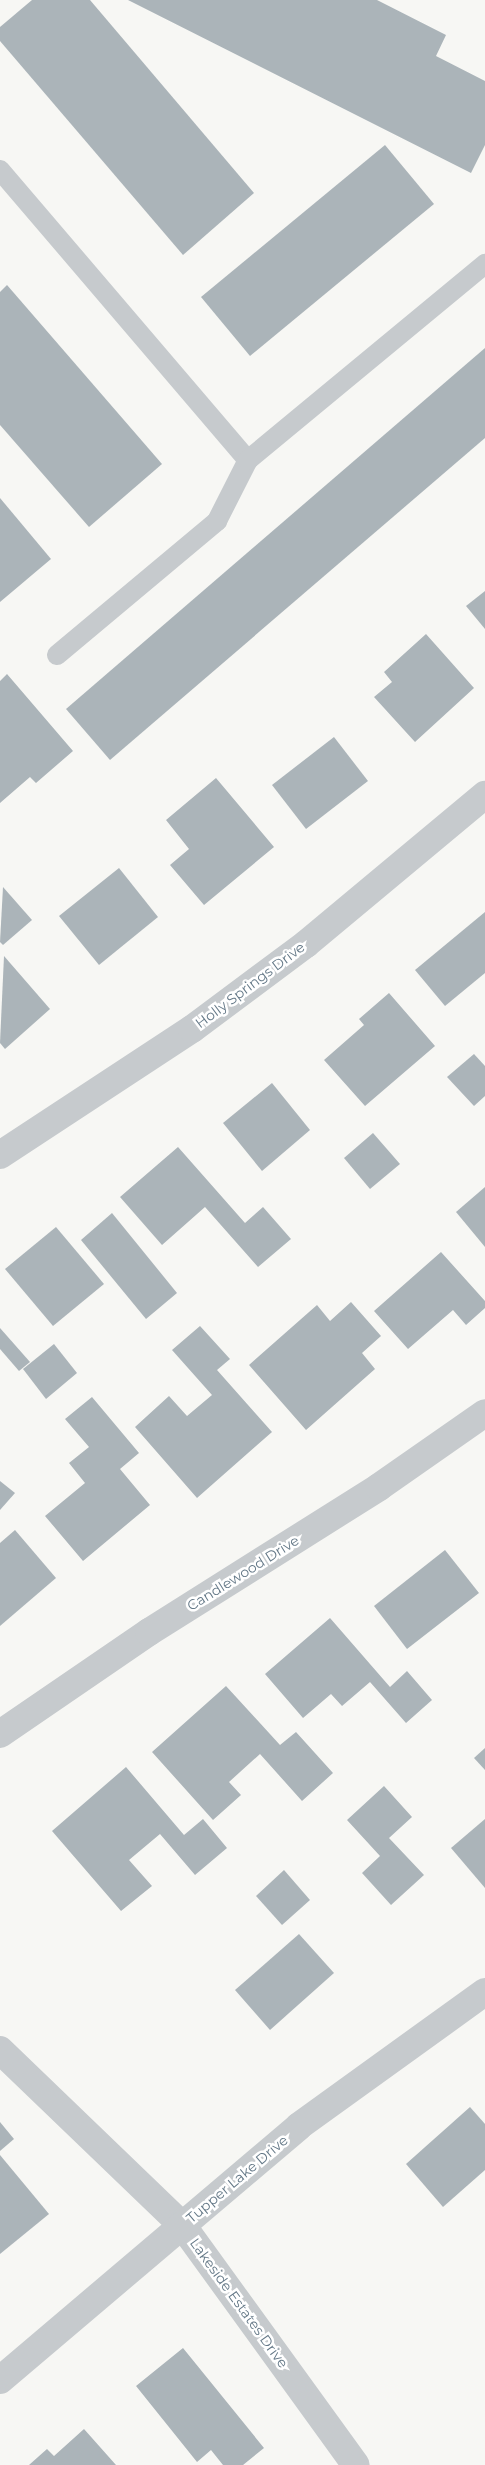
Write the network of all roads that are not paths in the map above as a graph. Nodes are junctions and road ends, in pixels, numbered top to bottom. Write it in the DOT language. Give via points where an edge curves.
graph roads {
  1 [pos="0,170"];
  2 [pos="485,264"];
  3 [pos="248,460"];
  4 [pos="57,654"];
  5 [pos="485,795"];
  6 [pos="0,1155"];
  7 [pos="485,1413"];
  8 [pos="0,1734"];
  9 [pos="485,1992"];
  10 [pos="0,2050"];
  11 [pos="182,2225"];
  12 [pos="0,2380"];
  13 [pos="356,2465"];
  1 -- 3 [label="lane"];
  2 -- 3 [label="lane"];
  3 -- 4 [label="lane" via="217,522"];
  5 -- 6 [label="street, Holly Springs Drive" via="298,950 192,1029"];
  7 -- 8 [label="street, Candlewood Drive" via="379,1487 149,1632"];
  9 -- 11 [label="street, Tupper Lake Drive" via="299,2126"];
  10 -- 11 [label="street, Lakeside Estates Drive"];
  11 -- 12 [label="street, Tupper Lake Drive"];
  11 -- 13 [label="street, Lakeside Estates Drive"];
}
